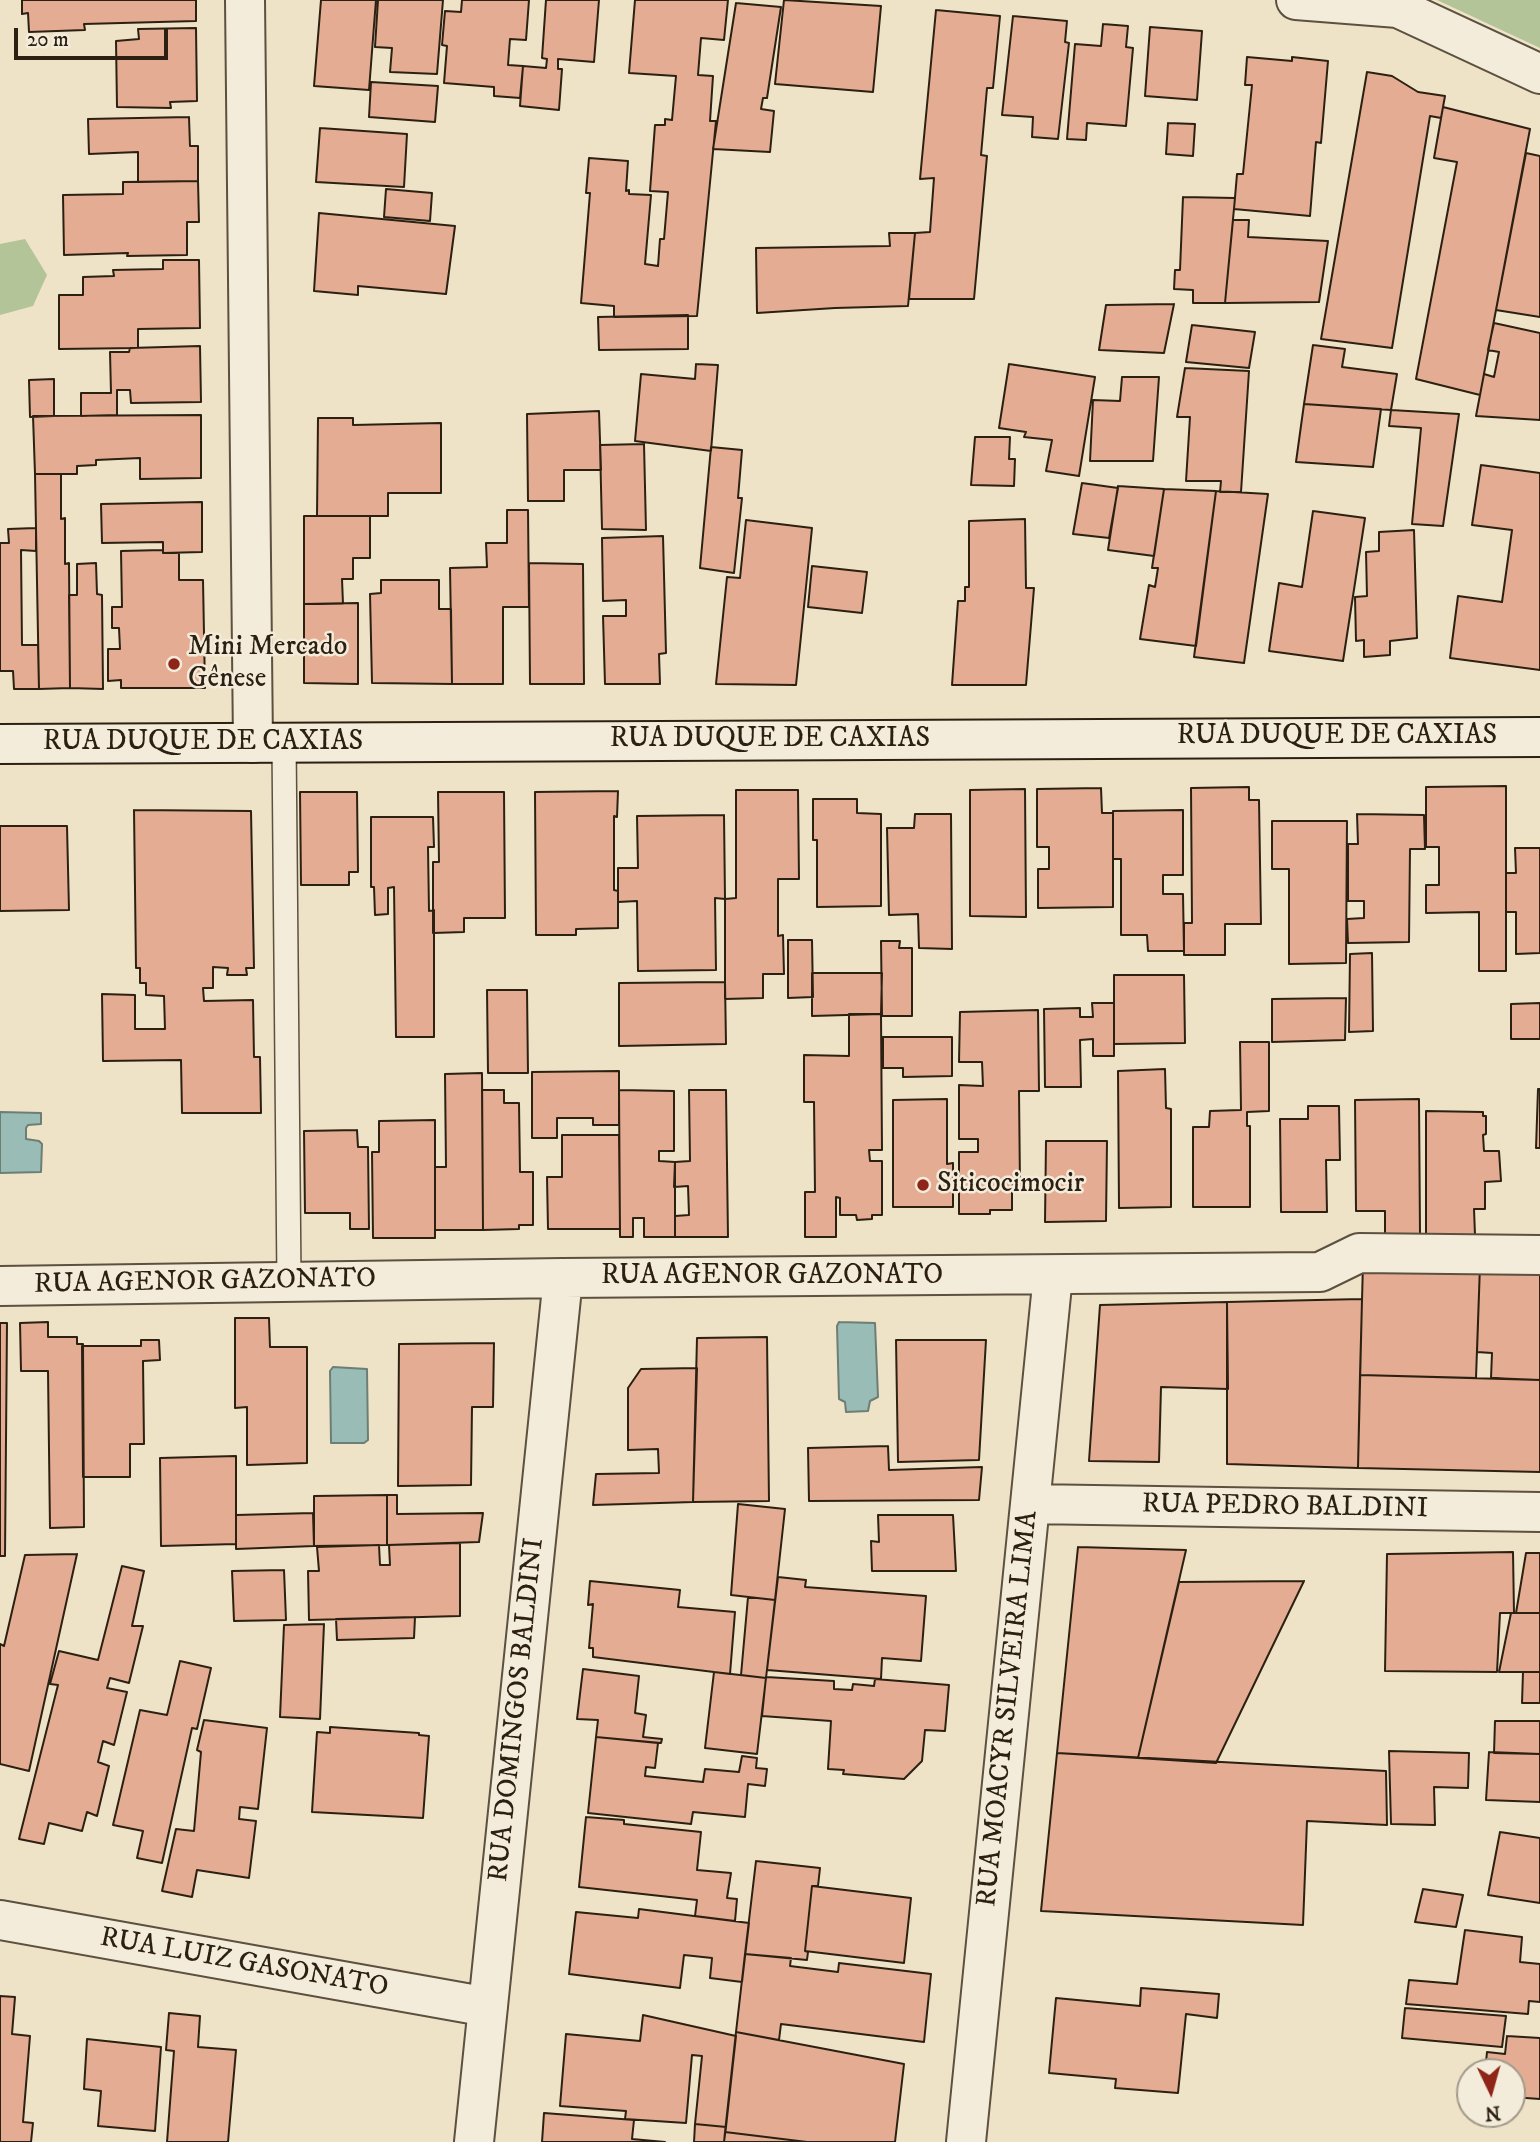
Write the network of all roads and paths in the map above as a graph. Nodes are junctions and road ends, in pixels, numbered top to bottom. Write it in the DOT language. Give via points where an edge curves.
graph roads {
  1 [pos="245,0"];
  2 [pos="1296,0"];
  3 [pos="1540,74"];
  4 [pos="1540,737"];
  5 [pos="269,743"];
  6 [pos="0,744"];
  7 [pos="1540,1255"];
  8 [pos="1053,1275"];
  9 [pos="563,1278"];
  10 [pos="289,1282"];
  11 [pos="0,1286"];
  12 [pos="1030,1504"];
  13 [pos="1540,1512"];
  14 [pos="0,1920"];
  15 [pos="488,2007"];
  16 [pos="474,2142"];
  17 [pos="966,2142"];
  1 -- 5 [label="street"];
  2 -- 3 [label="street" via="1398,8"];
  4 -- 5 [label="street, RUA DUQUE DE CAXIAS"];
  5 -- 6 [label="street, RUA DUQUE DE CAXIAS"];
  5 -- 10 [label="lane"];
  7 -- 8 [label="street, RUA AGENOR GAZONATO" via="1359,1253 1320,1272"];
  8 -- 9 [label="street, RUA AGENOR GAZONATO"];
  8 -- 12 [label="street, RUA MOACYR SILVEIRA LIMA"];
  9 -- 10 [label="street, RUA AGENOR GAZONATO"];
  9 -- 15 [label="street, RUA DOMINGOS BALDINI"];
  10 -- 11 [label="street, RUA AGENOR GAZONATO"];
  12 -- 13 [label="street, RUA PEDRO BALDINI"];
  12 -- 17 [label="street, RUA MOACYR SILVEIRA LIMA"];
  14 -- 15 [label="street, RUA LUIZ GASONATO"];
  15 -- 16 [label="street, RUA DOMINGOS BALDINI"];
}
